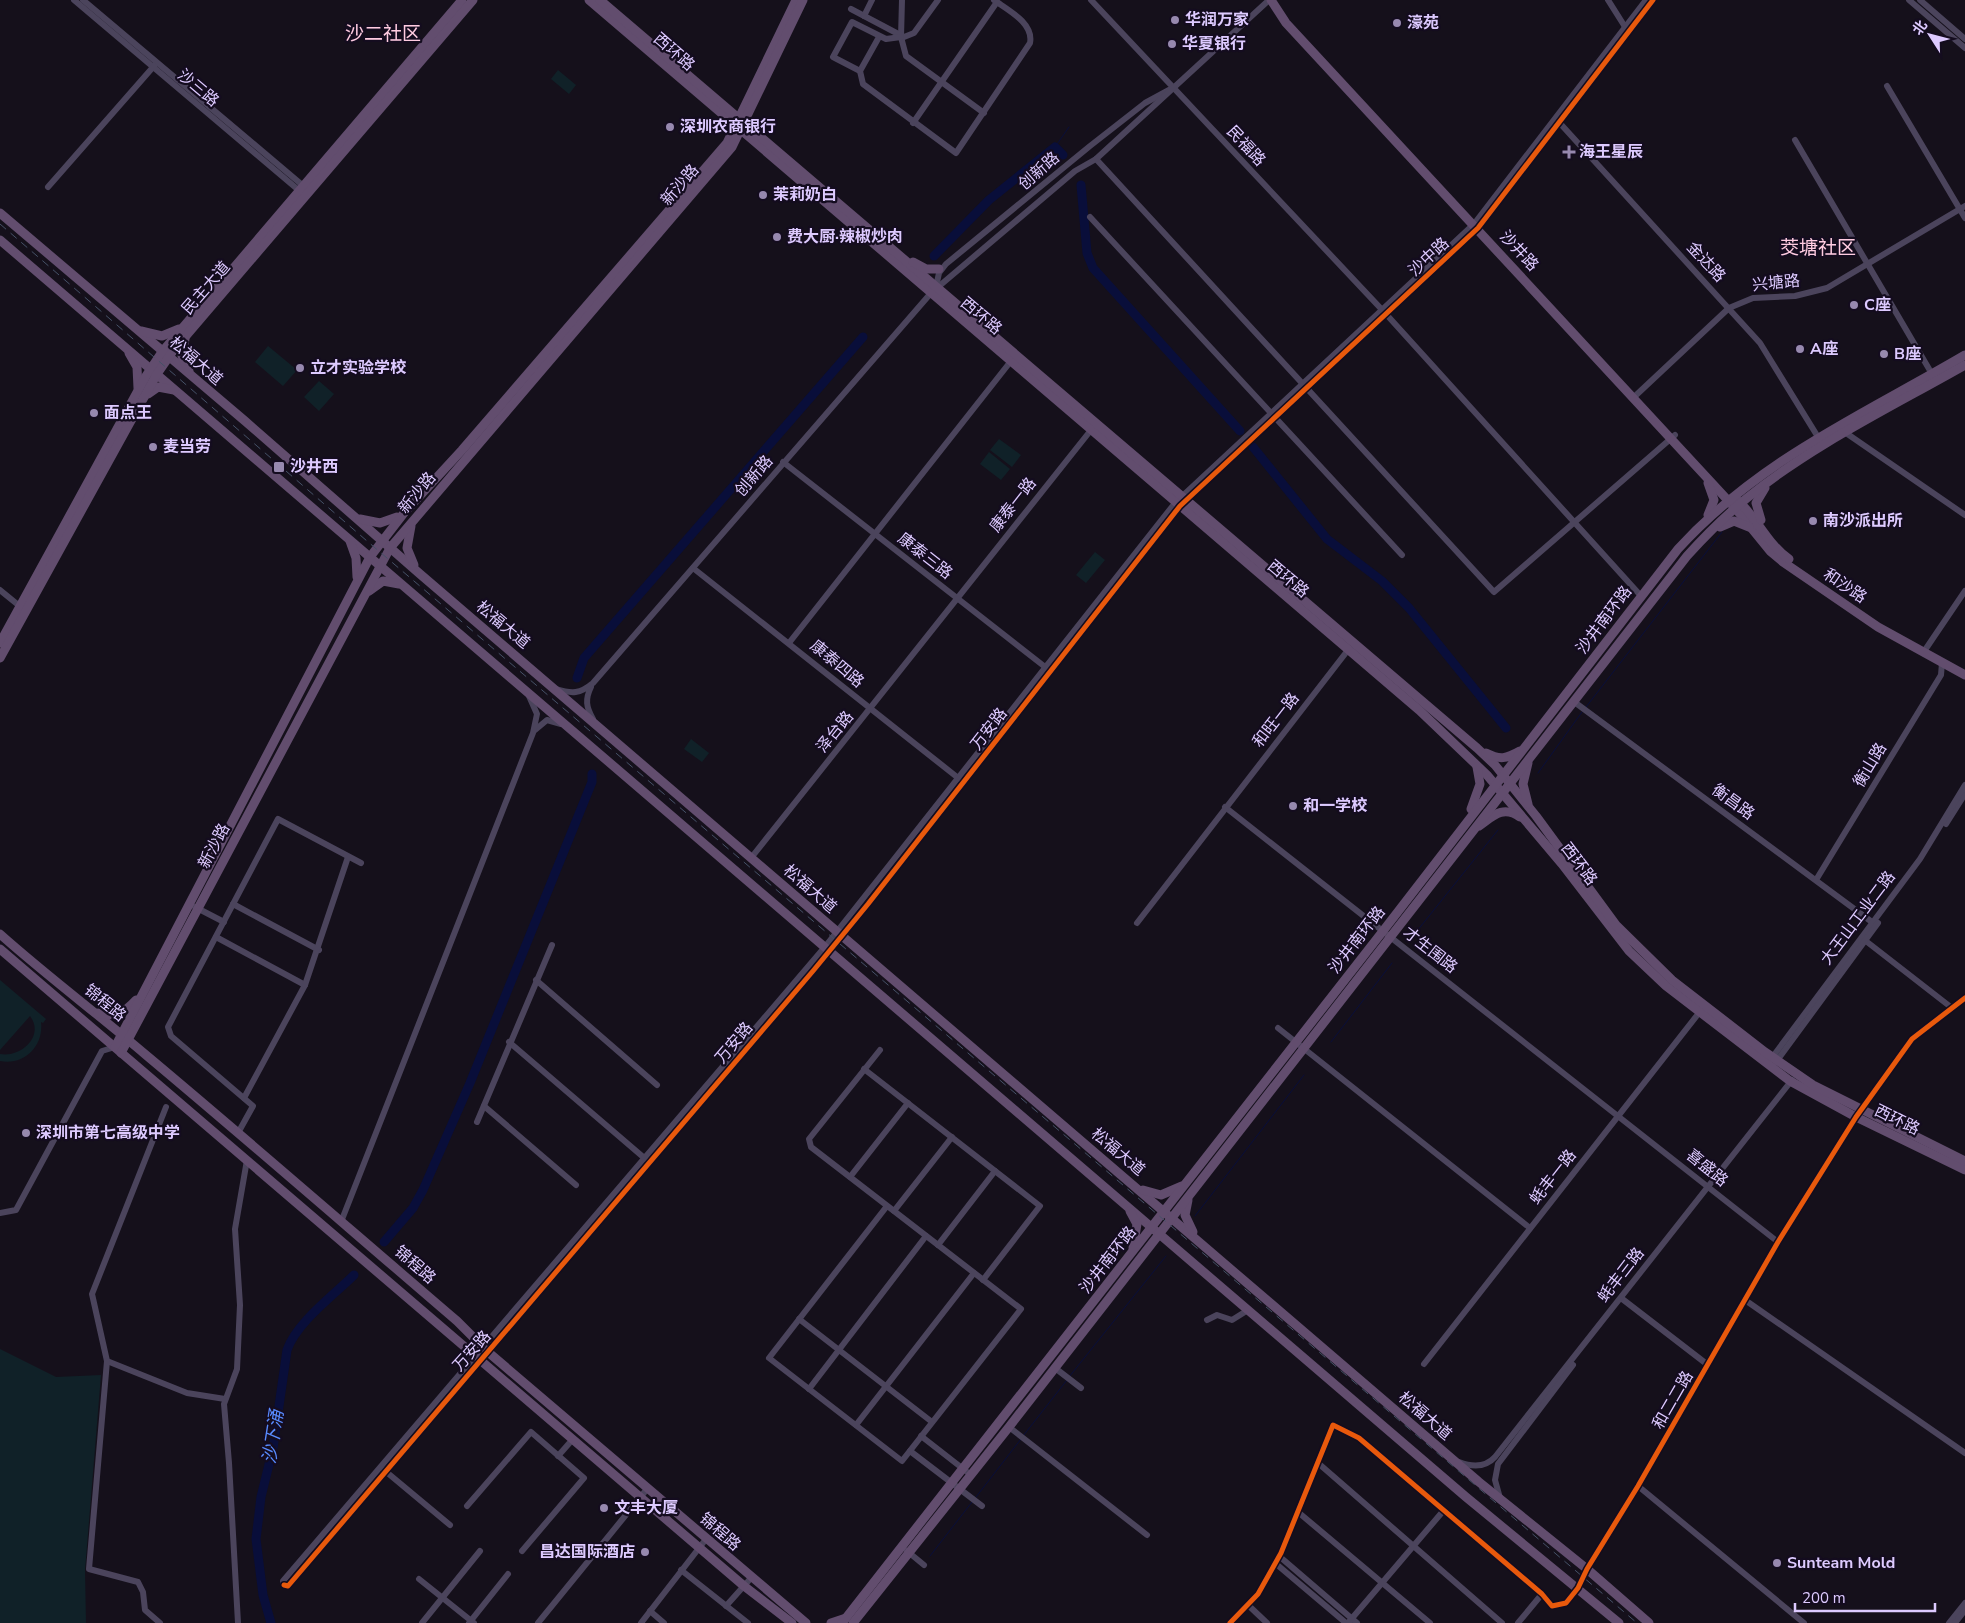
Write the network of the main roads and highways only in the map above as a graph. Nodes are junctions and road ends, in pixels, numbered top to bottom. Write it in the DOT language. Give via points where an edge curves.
graph roads {
  1 [pos="462,0"];
  2 [pos="472,0"];
  3 [pos="589,0"];
  4 [pos="600,0"];
  5 [pos="796,0"];
  6 [pos="803,0"];
  7 [pos="1272,0"];
  8 [pos="741,125"];
  9 [pos="305,191"];
  10 [pos="0,213"];
  11 [pos="0,240"];
  12 [pos="907,262"];
  13 [pos="939,269"];
  14 [pos="934,290"];
  15 [pos="135,328"];
  16 [pos="186,329"];
  17 [pos="123,345"];
  18 [pos="166,355"];
  19 [pos="1965,355"];
  20 [pos="1965,365"];
  21 [pos="154,371"];
  22 [pos="195,380"];
  23 [pos="181,394"];
  24 [pos="140,396"];
  25 [pos="1673,437"];
  26 [pos="1705,476"];
  27 [pos="1768,483"];
  28 [pos="1730,498"];
  29 [pos="1181,502"];
  30 [pos="1738,506"];
  31 [pos="404,513"];
  32 [pos="357,518"];
  33 [pos="414,520"];
  34 [pos="1703,523"];
  35 [pos="1752,528"];
  36 [pos="1766,534"];
  37 [pos="345,535"];
  38 [pos="382,540"];
  39 [pos="1699,542"];
  40 [pos="390,548"];
  41 [pos="370,557"];
  42 [pos="379,565"];
  43 [pos="420,574"];
  44 [pos="354,586"];
  45 [pos="405,587"];
  46 [pos="360,601"];
  47 [pos="23,608"];
  48 [pos="0,643"];
  49 [pos="1924,651"];
  50 [pos="0,658"];
  51 [pos="1965,669"];
  52 [pos="1965,675"];
  53 [pos="1526,747"];
  54 [pos="1477,748"];
  55 [pos="1534,753"];
  56 [pos="1476,764"];
  57 [pos="1503,775"];
  58 [pos="1509,783"];
  59 [pos="1495,785"];
  60 [pos="1502,792"];
  61 [pos="1528,806"];
  62 [pos="1528,823"];
  63 [pos="1468,827"];
  64 [pos="194,906"];
  65 [pos="0,934"];
  66 [pos="0,950"];
  67 [pos="143,993"];
  68 [pos="1702,1010"];
  69 [pos="93,1012"];
  70 [pos="139,1018"];
  71 [pos="124,1038"];
  72 [pos="1300,1045"];
  73 [pos="118,1050"];
  74 [pos="143,1052"];
  75 [pos="1859,1114"];
  76 [pos="1965,1161"];
  77 [pos="1965,1170"];
  78 [pos="1188,1181"];
  79 [pos="1138,1188"];
  80 [pos="1192,1191"];
  81 [pos="1123,1203"];
  82 [pos="1169,1214"];
  83 [pos="1152,1227"];
  84 [pos="1160,1234"];
  85 [pos="1199,1240"];
  86 [pos="1180,1251"];
  87 [pos="1142,1255"];
  88 [pos="1126,1261"];
  89 [pos="967,1472"];
  90 [pos="847,1621"];
  91 [pos="792,1623"];
  92 [pos="806,1623"];
  93 [pos="831,1623"];
  94 [pos="1618,1623"];
  95 [pos="1650,1623"];
  1 -- 9 [label="main road, 民主大道"];
  2 -- 9 [label="main road, 民主大道"];
  3 -- 8 [label="main road, 西环路"];
  4 -- 8 [label="main road, 西环路"];
  5 -- 8 [label="main road, 新沙路"];
  6 -- 8 [label="main road, 新沙路"];
  7 -- 25 [label="main road, 沙井路" via="1286,23 1478,224"];
  8 -- 12 [label="main road, 西环路"];
  8 -- 14 [label="main road, 西环路"];
  8 -- 31 [label="main road, 新沙路"];
  8 -- 33 [label="main road, 新沙路" via="732,147"];
  9 -- 16 [label="main road, 民主大道"];
  10 -- 15 [label="main road, 松福大道"];
  11 -- 17 [label="main road"];
  12 -- 13 [label="main road" via="912,261 926,269"];
  12 -- 14 [label="main road, 西环路"];
  14 -- 29 [label="main road, 西环路"];
  14 -- 29 [label="main road, 西环路" via="1091,430"];
  15 -- 16 [label="main road" via="162,336"];
  15 -- 18 [label="main road, 松福大道"];
  16 -- 18 [label="main road, 民主大道"];
  16 -- 22 [label="main road" via="182,356"];
  17 -- 21 [label="main road"];
  17 -- 24 [label="main road" via="137,367"];
  18 -- 21 [label="main road, 民主大道"];
  18 -- 22 [label="main road, 松福大道"];
  19 -- 28 [label="main road, 沙井南环路" via="1818,437"];
  20 -- 27 [label="main road, 沙井南环路" via="1846,433"];
  21 -- 23 [label="main road"];
  21 -- 24 [label="main road, 民主大道"];
  22 -- 32 [label="main road, 松福大道"];
  23 -- 24 [label="main road" via="158,387"];
  23 -- 37 [label="main road"];
  24 -- 47 [label="main road, 民主大道"];
  25 -- 26 [label="main road, 沙井路"];
  25 -- 28 [label="main road, 沙井路"];
  26 -- 28 [label="main road, 沙井路"];
  26 -- 34 [label="main road" via="1714,500"];
  27 -- 30 [label="main road, 沙井南环路"];
  27 -- 36 [label="main road" via="1756,506"];
  28 -- 30 [label="main road, 和沙路"];
  28 -- 34 [label="main road, 沙井南环路"];
  29 -- 54 [label="main road, 西环路"];
  29 -- 56 [label="main road, 西环路"];
  30 -- 35 [label="main road, 和沙路"];
  30 -- 36 [label="main road, 和沙路" via="1749,510"];
  30 -- 39 [label="main road, 沙井南环路"];
  31 -- 32 [label="main road" via="386,522 373,523"];
  31 -- 38 [label="main road, 新沙路"];
  32 -- 38 [label="main road, 松福大道"];
  33 -- 40 [label="main road, 新沙路"];
  33 -- 43 [label="main road" via="407,548"];
  34 -- 53 [label="main road, 沙井南环路" via="1673,555"];
  35 -- 39 [label="main road" via="1741,522 1731,522"];
  35 -- 49 [label="main road, 和沙路" via="1783,562 1878,626"];
  36 -- 49 [label="main road, 和沙路" via="1786,557"];
  37 -- 41 [label="main road"];
  37 -- 44 [label="main road" via="356,558"];
  38 -- 40 [label="main road, 松福大道"];
  38 -- 41 [label="main road, 新沙路"];
  39 -- 55 [label="main road, 沙井南环路" via="1676,569 1580,706"];
  40 -- 42 [label="main road, 新沙路"];
  40 -- 43 [label="main road, 松福大道"];
  41 -- 42 [label="main road"];
  41 -- 44 [label="main road, 新沙路"];
  42 -- 45 [label="main road"];
  42 -- 46 [label="main road, 新沙路"];
  43 -- 79 [label="main road, 松福大道"];
  44 -- 64 [label="main road, 新沙路"];
  45 -- 46 [label="main road" via="383,581"];
  45 -- 81 [label="main road"];
  46 -- 64 [label="main road, 新沙路"];
  47 -- 48 [label="main road, 民主大道"];
  47 -- 50 [label="main road, 民主大道"];
  49 -- 51 [label="main road, 和沙路"];
  49 -- 52 [label="main road, 和沙路"];
  53 -- 54 [label="main road" via="1500,759"];
  53 -- 57 [label="main road, 沙井南环路"];
  54 -- 57 [label="main road, 西环路"];
  55 -- 58 [label="main road, 沙井南环路"];
  55 -- 61 [label="main road" via="1524,778"];
  56 -- 59 [label="main road, 西环路"];
  56 -- 63 [label="main road" via="1480,789"];
  57 -- 58 [label="main road, 西环路"];
  57 -- 59 [label="main road, 沙井南环路"];
  58 -- 60 [label="main road, 沙井南环路"];
  58 -- 61 [label="main road, 西环路"];
  59 -- 60 [label="main road, 西环路"];
  59 -- 63 [label="main road, 沙井南环路"];
  60 -- 62 [label="main road, 西环路"];
  60 -- 63 [label="main road, 沙井南环路"];
  61 -- 68 [label="main road, 西环路" via="1616,925"];
  62 -- 63 [label="main road" via="1512,812 1504,811"];
  62 -- 68 [label="main road, 西环路" via="1629,951"];
  63 -- 72 [label="main road, 沙井南环路"];
  64 -- 67 [label="main road, 新沙路"];
  64 -- 70 [label="main road, 新沙路"];
  65 -- 69 [label="main road, 锦程路"];
  66 -- 73 [label="main road, 锦程路"];
  67 -- 69 [label="main road" via="126,1011 114,1016"];
  67 -- 71 [label="main road, 新沙路"];
  68 -- 75 [label="main road, 西环路" via="1795,1079"];
  69 -- 71 [label="main road, 锦程路"];
  70 -- 71 [label="main road, 新沙路"];
  70 -- 74 [label="main road" via="137,1043"];
  71 -- 73 [label="main road, 新沙路"];
  71 -- 74 [label="main road, 锦程路"];
  72 -- 78 [label="main road, 沙井南环路"];
  72 -- 80 [label="main road, 沙井南环路"];
  73 -- 91 [label="main road, 锦程路" via="699,1548"];
  74 -- 92 [label="main road, 锦程路" via="646,1489"];
  75 -- 76 [label="main road, 西环路"];
  75 -- 77 [label="main road, 西环路"];
  78 -- 79 [label="main road" via="1161,1195"];
  78 -- 82 [label="main road, 沙井南环路"];
  79 -- 82 [label="main road, 松福大道"];
  80 -- 82 [label="main road, 沙井南环路"];
  80 -- 85 [label="main road" via="1185,1215"];
  81 -- 83 [label="main road"];
  81 -- 88 [label="main road" via="1137,1224 1135,1244"];
  82 -- 83 [label="main road, 沙井南环路"];
  82 -- 84 [label="main road, 沙井南环路"];
  82 -- 85 [label="main road, 松福大道"];
  83 -- 84 [label="main road"];
  83 -- 88 [label="main road, 沙井南环路"];
  84 -- 86 [label="main road"];
  84 -- 87 [label="main road, 沙井南环路"];
  85 -- 95 [label="main road, 松福大道" via="1454,1461"];
  86 -- 87 [label="main road" via="1162,1244"];
  86 -- 94 [label="main road"];
  87 -- 89 [label="main road, 沙井南环路" via="1009,1427"];
  88 -- 89 [label="main road, 沙井南环路"];
  89 -- 90 [label="main road, 沙井南环路"];
  90 -- 93 [label="main road"];
}
